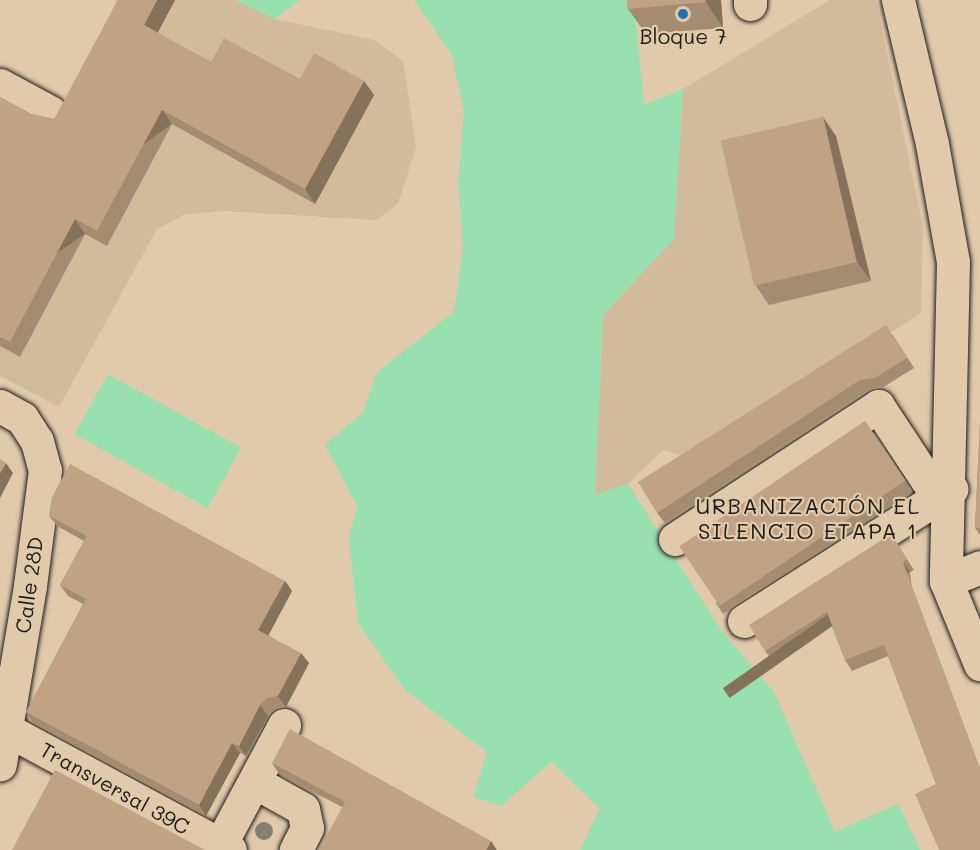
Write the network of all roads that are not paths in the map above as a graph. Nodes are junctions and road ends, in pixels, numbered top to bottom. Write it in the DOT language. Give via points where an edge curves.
graph roads {
  1 [pos="898,0"];
  2 [pos="0,85"];
  3 [pos="50,112"];
  4 [pos="0,406"];
  5 [pos="944,493"];
  6 [pos="675,539"];
  7 [pos="980,567"];
  8 [pos="946,581"];
  9 [pos="744,621"];
  10 [pos="980,664"];
  11 [pos="284,725"];
  12 [pos="3,727"];
  13 [pos="0,764"];
  14 [pos="255,782"];
  15 [pos="225,847"];
  16 [pos="296,850"];
  1 -- 5 [label="street" via="932,144 953,262"];
  2 -- 3 [label="street"];
  4 -- 12 [label="street, Calle 28D" via="22,418 38,441 45,470 30,586"];
  5 -- 6 [label="street" via="878,406"];
  5 -- 8 [label="street"];
  5 -- 9 [label="street"];
  7 -- 8 [label="street"];
  8 -- 10 [label="street"];
  11 -- 14 [label="street"];
  12 -- 13 [label="street, Calle 28D"];
  12 -- 15 [label="street, Transversal 39C"];
  14 -- 15 [label="street"];
  14 -- 16 [label="street" via="303,809 307,828"];
}
